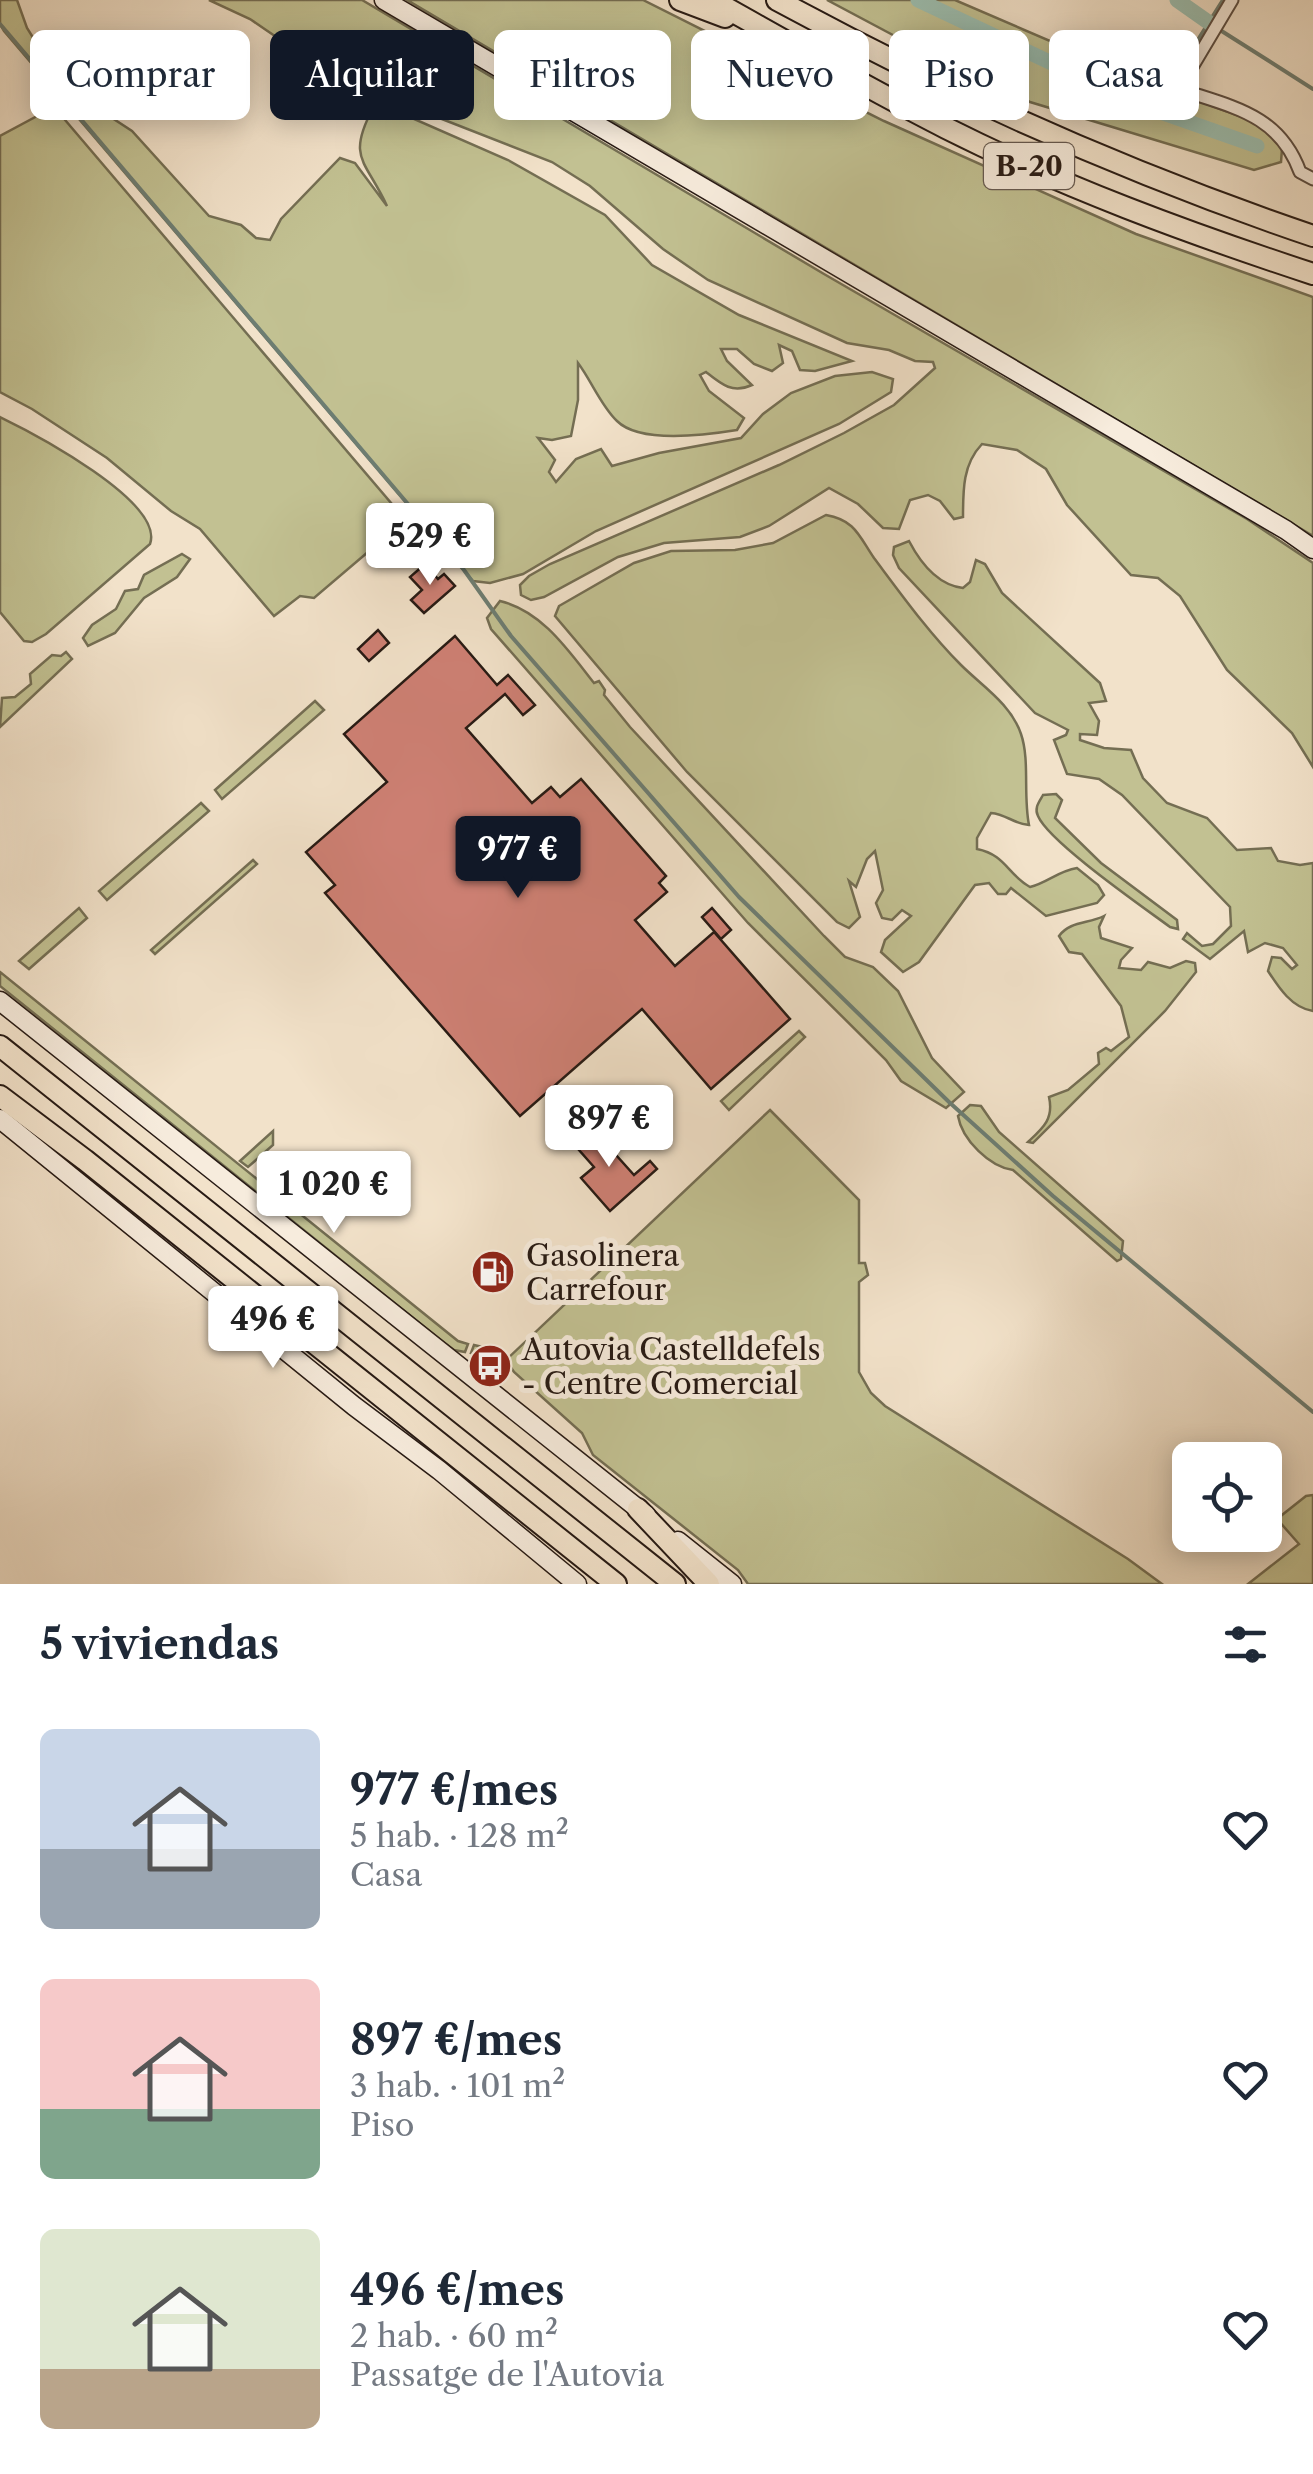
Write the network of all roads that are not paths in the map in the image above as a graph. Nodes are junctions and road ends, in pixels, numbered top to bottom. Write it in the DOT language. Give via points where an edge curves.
graph roads {
  1 [pos="384,0"];
  2 [pos="680,0"];
  3 [pos="712,0"];
  4 [pos="777,0"];
  5 [pos="798,0"];
  6 [pos="1232,0"];
  7 [pos="759,26"];
  8 [pos="883,58"];
  9 [pos="1313,179"];
  10 [pos="1313,236"];
  11 [pos="1313,274"];
  12 [pos="1313,549"];
  13 [pos="0,1001"];
  14 [pos="0,1046"];
  15 [pos="0,1084"];
  16 [pos="0,1096"];
  17 [pos="0,1119"];
  18 [pos="85,1160"];
  19 [pos="638,1509"];
  20 [pos="576,1584"];
  21 [pos="616,1584"];
  22 [pos="674,1584"];
  23 [pos="709,1584"];
  24 [pos="732,1584"];
  1 -- 12 [label="street"];
  2 -- 7 [label="highway"];
  3 -- 7 [label="highway, B-20"];
  4 -- 8 [label="highway, B-20"];
  5 -- 8 [label="highway"];
  6 -- 9 [label="street" via="1179,90 1263,120 1293,152 1300,172"];
  7 -- 11 [label="highway, B-20" via="947,128 1071,184"];
  8 -- 10 [label="highway, B-20" via="1086,152"];
  13 -- 19 [label="street"];
  14 -- 22 [label="highway"];
  15 -- 18 [label="highway"];
  16 -- 18 [label="highway"];
  17 -- 20 [label="street"];
  18 -- 21 [label="highway"];
  19 -- 23 [label="highway"];
  19 -- 24 [label="street"];
}
